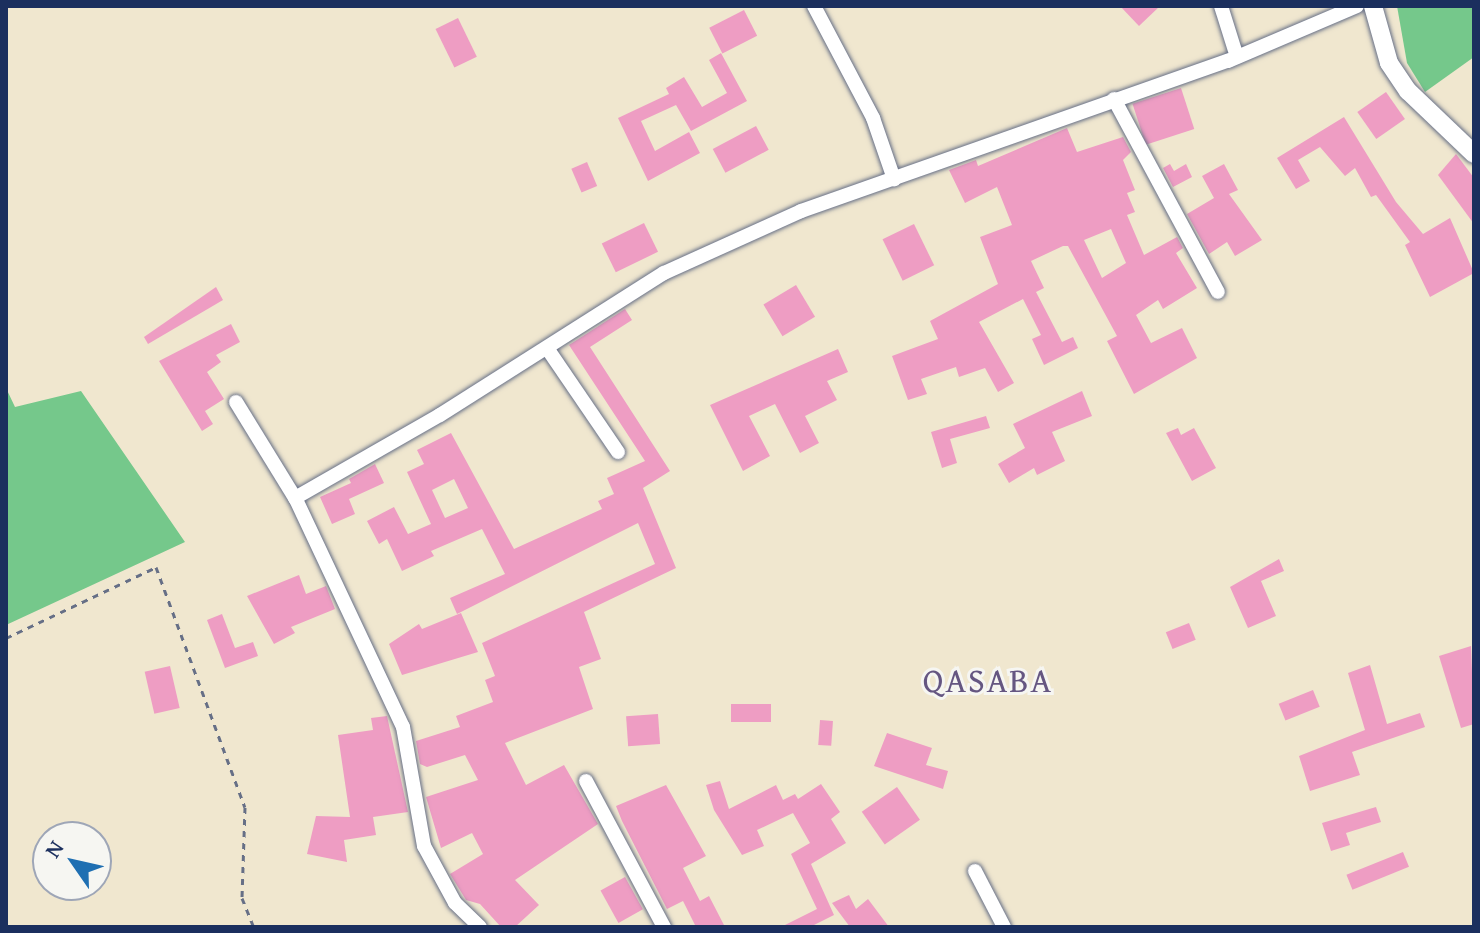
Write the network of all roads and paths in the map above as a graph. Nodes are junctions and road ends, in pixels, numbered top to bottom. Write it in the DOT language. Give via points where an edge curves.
graph roads {
  1 [pos="814,6"];
  2 [pos="1221,6"];
  3 [pos="1357,6"];
  4 [pos="1373,6"];
  5 [pos="1237,57"];
  6 [pos="1114,99"];
  7 [pos="1474,154"];
  8 [pos="894,179"];
  9 [pos="1218,292"];
  10 [pos="547,348"];
  11 [pos="236,402"];
  12 [pos="618,452"];
  13 [pos="295,498"];
  14 [pos="6,638"];
  15 [pos="586,781"];
  16 [pos="975,871"];
  17 [pos="254,927"];
  18 [pos="480,927"];
  19 [pos="664,927"];
  20 [pos="1004,927"];
  1 -- 8 [label="street" via="873,118"];
  2 -- 5 [label="street"];
  3 -- 5 [label="street"];
  4 -- 7 [label="street" via="1395,72"];
  5 -- 6 [label="street"];
  6 -- 8 [label="street"];
  6 -- 9 [label="street"];
  8 -- 10 [label="street" via="801,211 664,273"];
  10 -- 12 [label="street"];
  10 -- 13 [label="street"];
  11 -- 13 [label="street"];
  13 -- 18 [label="street" via="403,727 424,846 455,903"];
  14 -- 17 [label="path" via="156,567 245,807 242,898"];
  15 -- 19 [label="street"];
  16 -- 20 [label="street"];
}
